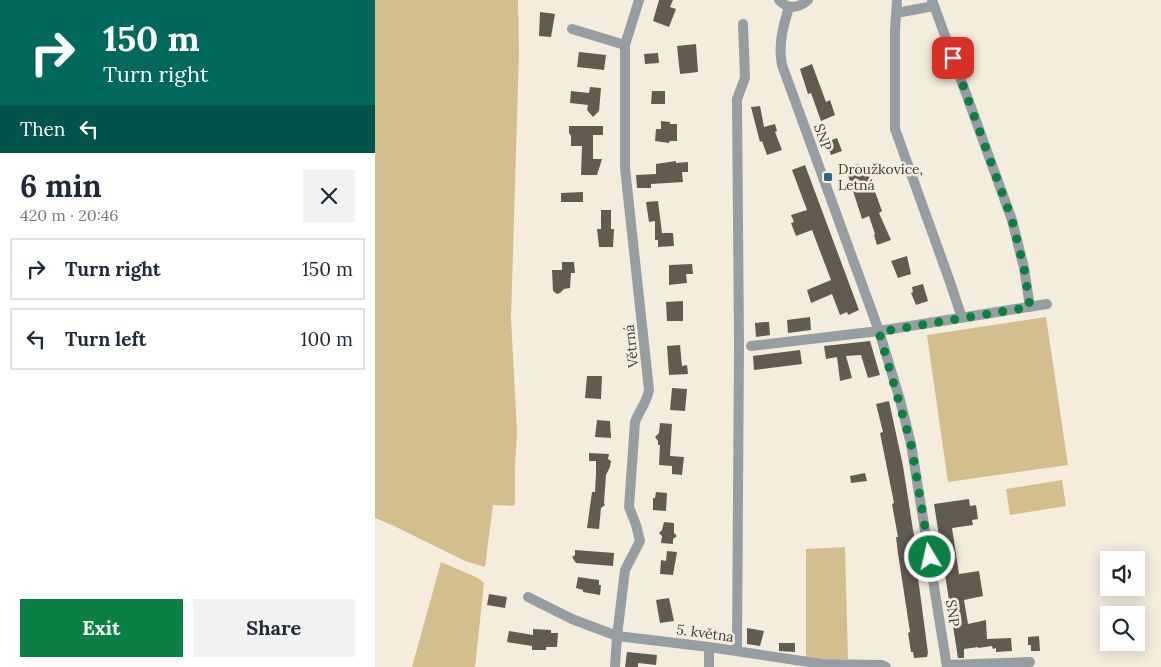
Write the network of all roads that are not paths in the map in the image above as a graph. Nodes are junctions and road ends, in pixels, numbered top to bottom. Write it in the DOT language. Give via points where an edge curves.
graph roads {
  1 [pos="639,0"];
  2 [pos="779,0"];
  3 [pos="808,0"];
  4 [pos="897,0"];
  5 [pos="933,3"];
  6 [pos="789,7"];
  7 [pos="897,13"];
  8 [pos="743,24"];
  9 [pos="572,29"];
  10 [pos="625,45"];
  11 [pos="1047,304"];
  12 [pos="1030,307"];
  13 [pos="962,318"];
  14 [pos="879,332"];
  15 [pos="751,346"];
  16 [pos="528,597"];
  17 [pos="617,636"];
  18 [pos="709,647"];
  19 [pos="737,652"];
  20 [pos="1030,662"];
  21 [pos="947,666"];
  22 [pos="615,667"];
  23 [pos="709,667"];
  24 [pos="886,667"];
  1 -- 10 [label="street, Větrná"];
  2 -- 6 [label="street"];
  3 -- 6 [label="street" via="797,7"];
  4 -- 7 [label="street"];
  5 -- 7 [label="street"];
  5 -- 12 [label="street" via="1012,220"];
  6 -- 14 [label="street, SNP" via="781,36 782,65"];
  7 -- 13 [label="street" via="895,129"];
  8 -- 19 [label="street" via="745,78 737,99"];
  9 -- 10 [label="street"];
  10 -- 17 [label="street, Větrná" via="625,168 649,390 635,422 629,507 637,525 639,541 625,570"];
  11 -- 12 [label="street"];
  12 -- 13 [label="street"];
  13 -- 14 [label="street"];
  14 -- 15 [label="street"];
  14 -- 21 [label="street, SNP" via="911,444"];
  16 -- 17 [label="street, 5. května"];
  17 -- 18 [label="street, 5. května"];
  17 -- 22 [label="street, Větrná"];
  18 -- 19 [label="street, 5. května"];
  18 -- 23 [label="street"];
  19 -- 24 [label="street, 5. května" via="822,664"];
  20 -- 21 [label="street, SNP"];
}
